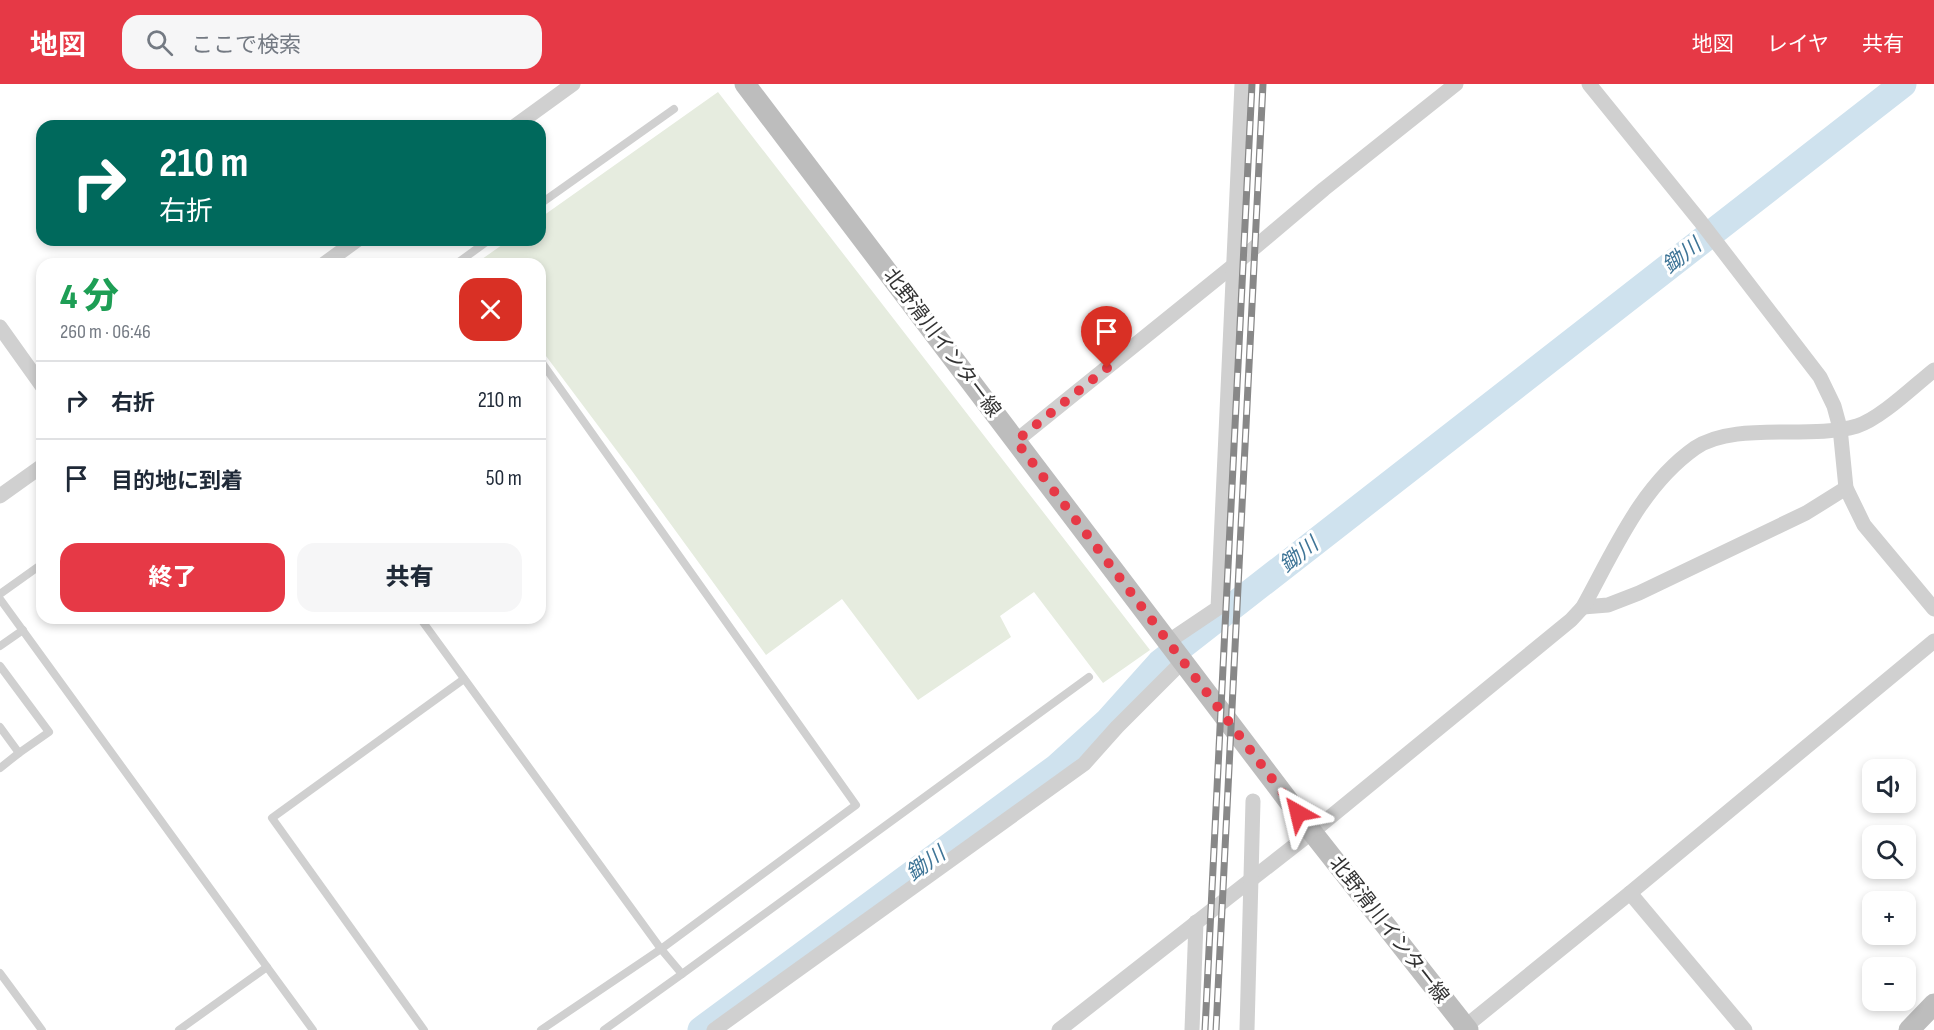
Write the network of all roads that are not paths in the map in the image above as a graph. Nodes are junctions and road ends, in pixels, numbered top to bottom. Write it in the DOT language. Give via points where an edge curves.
graph roads {
  1 [pos="573,84"];
  2 [pos="745,84"];
  3 [pos="1242,84"];
  4 [pos="1456,84"];
  5 [pos="1589,84"];
  6 [pos="675,108"];
  7 [pos="523,120"];
  8 [pos="546,200"];
  9 [pos="349,246"];
  10 [pos="481,246"];
  11 [pos="332,258"];
  12 [pos="464,258"];
  13 [pos="1234,266"];
  14 [pos="0,327"];
  15 [pos="546,368"];
  16 [pos="1934,370"];
  17 [pos="36,378"];
  18 [pos="1840,429"];
  19 [pos="1016,441"];
  20 [pos="36,470"];
  21 [pos="1846,488"];
  22 [pos="0,496"];
  23 [pos="36,568"];
  24 [pos="0,594"];
  25 [pos="0,599"];
  26 [pos="1583,607"];
  27 [pos="1934,609"];
  28 [pos="424,624"];
  29 [pos="23,630"];
  30 [pos="1169,641"];
  31 [pos="1934,641"];
  32 [pos="0,646"];
  33 [pos="1183,661"];
  34 [pos="0,666"];
  35 [pos="1089,677"];
  36 [pos="464,679"];
  37 [pos="0,727"];
  38 [pos="19,753"];
  39 [pos="0,768"];
  40 [pos="1253,801"];
  41 [pos="1312,832"];
  42 [pos="1252,879"];
  43 [pos="1630,893"];
  44 [pos="1196,922"];
  45 [pos="661,950"];
  46 [pos="267,967"];
  47 [pos="0,973"];
  48 [pos="682,974"];
  49 [pos="1464,1029"];
  50 [pos="42,1030"];
  51 [pos="179,1030"];
  52 [pos="312,1030"];
  53 [pos="424,1030"];
  54 [pos="541,1030"];
  55 [pos="604,1030"];
  56 [pos="714,1030"];
  57 [pos="1059,1030"];
  58 [pos="1192,1030"];
  59 [pos="1247,1030"];
  60 [pos="1745,1030"];
  1 -- 7 [label="street"];
  2 -- 19 [label="main road, 北野滑川インター線"];
  3 -- 13 [label="street"];
  4 -- 13 [label="street"];
  5 -- 18 [label="street" via="1820,377"];
  6 -- 8 [label="lane"];
  9 -- 11 [label="street"];
  10 -- 12 [label="lane"];
  13 -- 19 [label="street"];
  13 -- 30 [label="street" via="1218,608"];
  14 -- 17 [label="street"];
  15 -- 45 [label="lane" via="856,805"];
  16 -- 18 [label="street" via="1869,421"];
  18 -- 21 [label="street"];
  18 -- 26 [label="street" via="1727,434 1696,448 1640,504"];
  19 -- 30 [label="main road, 北野滑川インター線"];
  20 -- 22 [label="street"];
  21 -- 26 [label="street" via="1806,513 1639,593 1608,605"];
  21 -- 27 [label="street" via="1864,525"];
  23 -- 24 [label="lane"];
  25 -- 29 [label="lane"];
  26 -- 41 [label="street"];
  28 -- 36 [label="lane"];
  29 -- 32 [label="lane"];
  29 -- 46 [label="lane"];
  30 -- 33 [label="main road, 北野滑川インター線"];
  31 -- 43 [label="street"];
  33 -- 41 [label="main road, 北野滑川インター線"];
  33 -- 56 [label="street" via="1084,764"];
  34 -- 38 [label="lane" via="49,732"];
  35 -- 48 [label="lane"];
  36 -- 45 [label="lane"];
  36 -- 53 [label="lane" via="272,818"];
  37 -- 38 [label="lane"];
  38 -- 39 [label="lane"];
  40 -- 42 [label="street"];
  41 -- 42 [label="street"];
  41 -- 49 [label="main road, 北野滑川インター線"];
  42 -- 44 [label="street"];
  42 -- 59 [label="street"];
  43 -- 49 [label="street"];
  43 -- 60 [label="street"];
  44 -- 57 [label="street"];
  44 -- 58 [label="street"];
  45 -- 48 [label="lane"];
  45 -- 54 [label="lane"];
  46 -- 51 [label="lane"];
  46 -- 52 [label="lane"];
  47 -- 50 [label="lane"];
  48 -- 55 [label="lane"];
}
